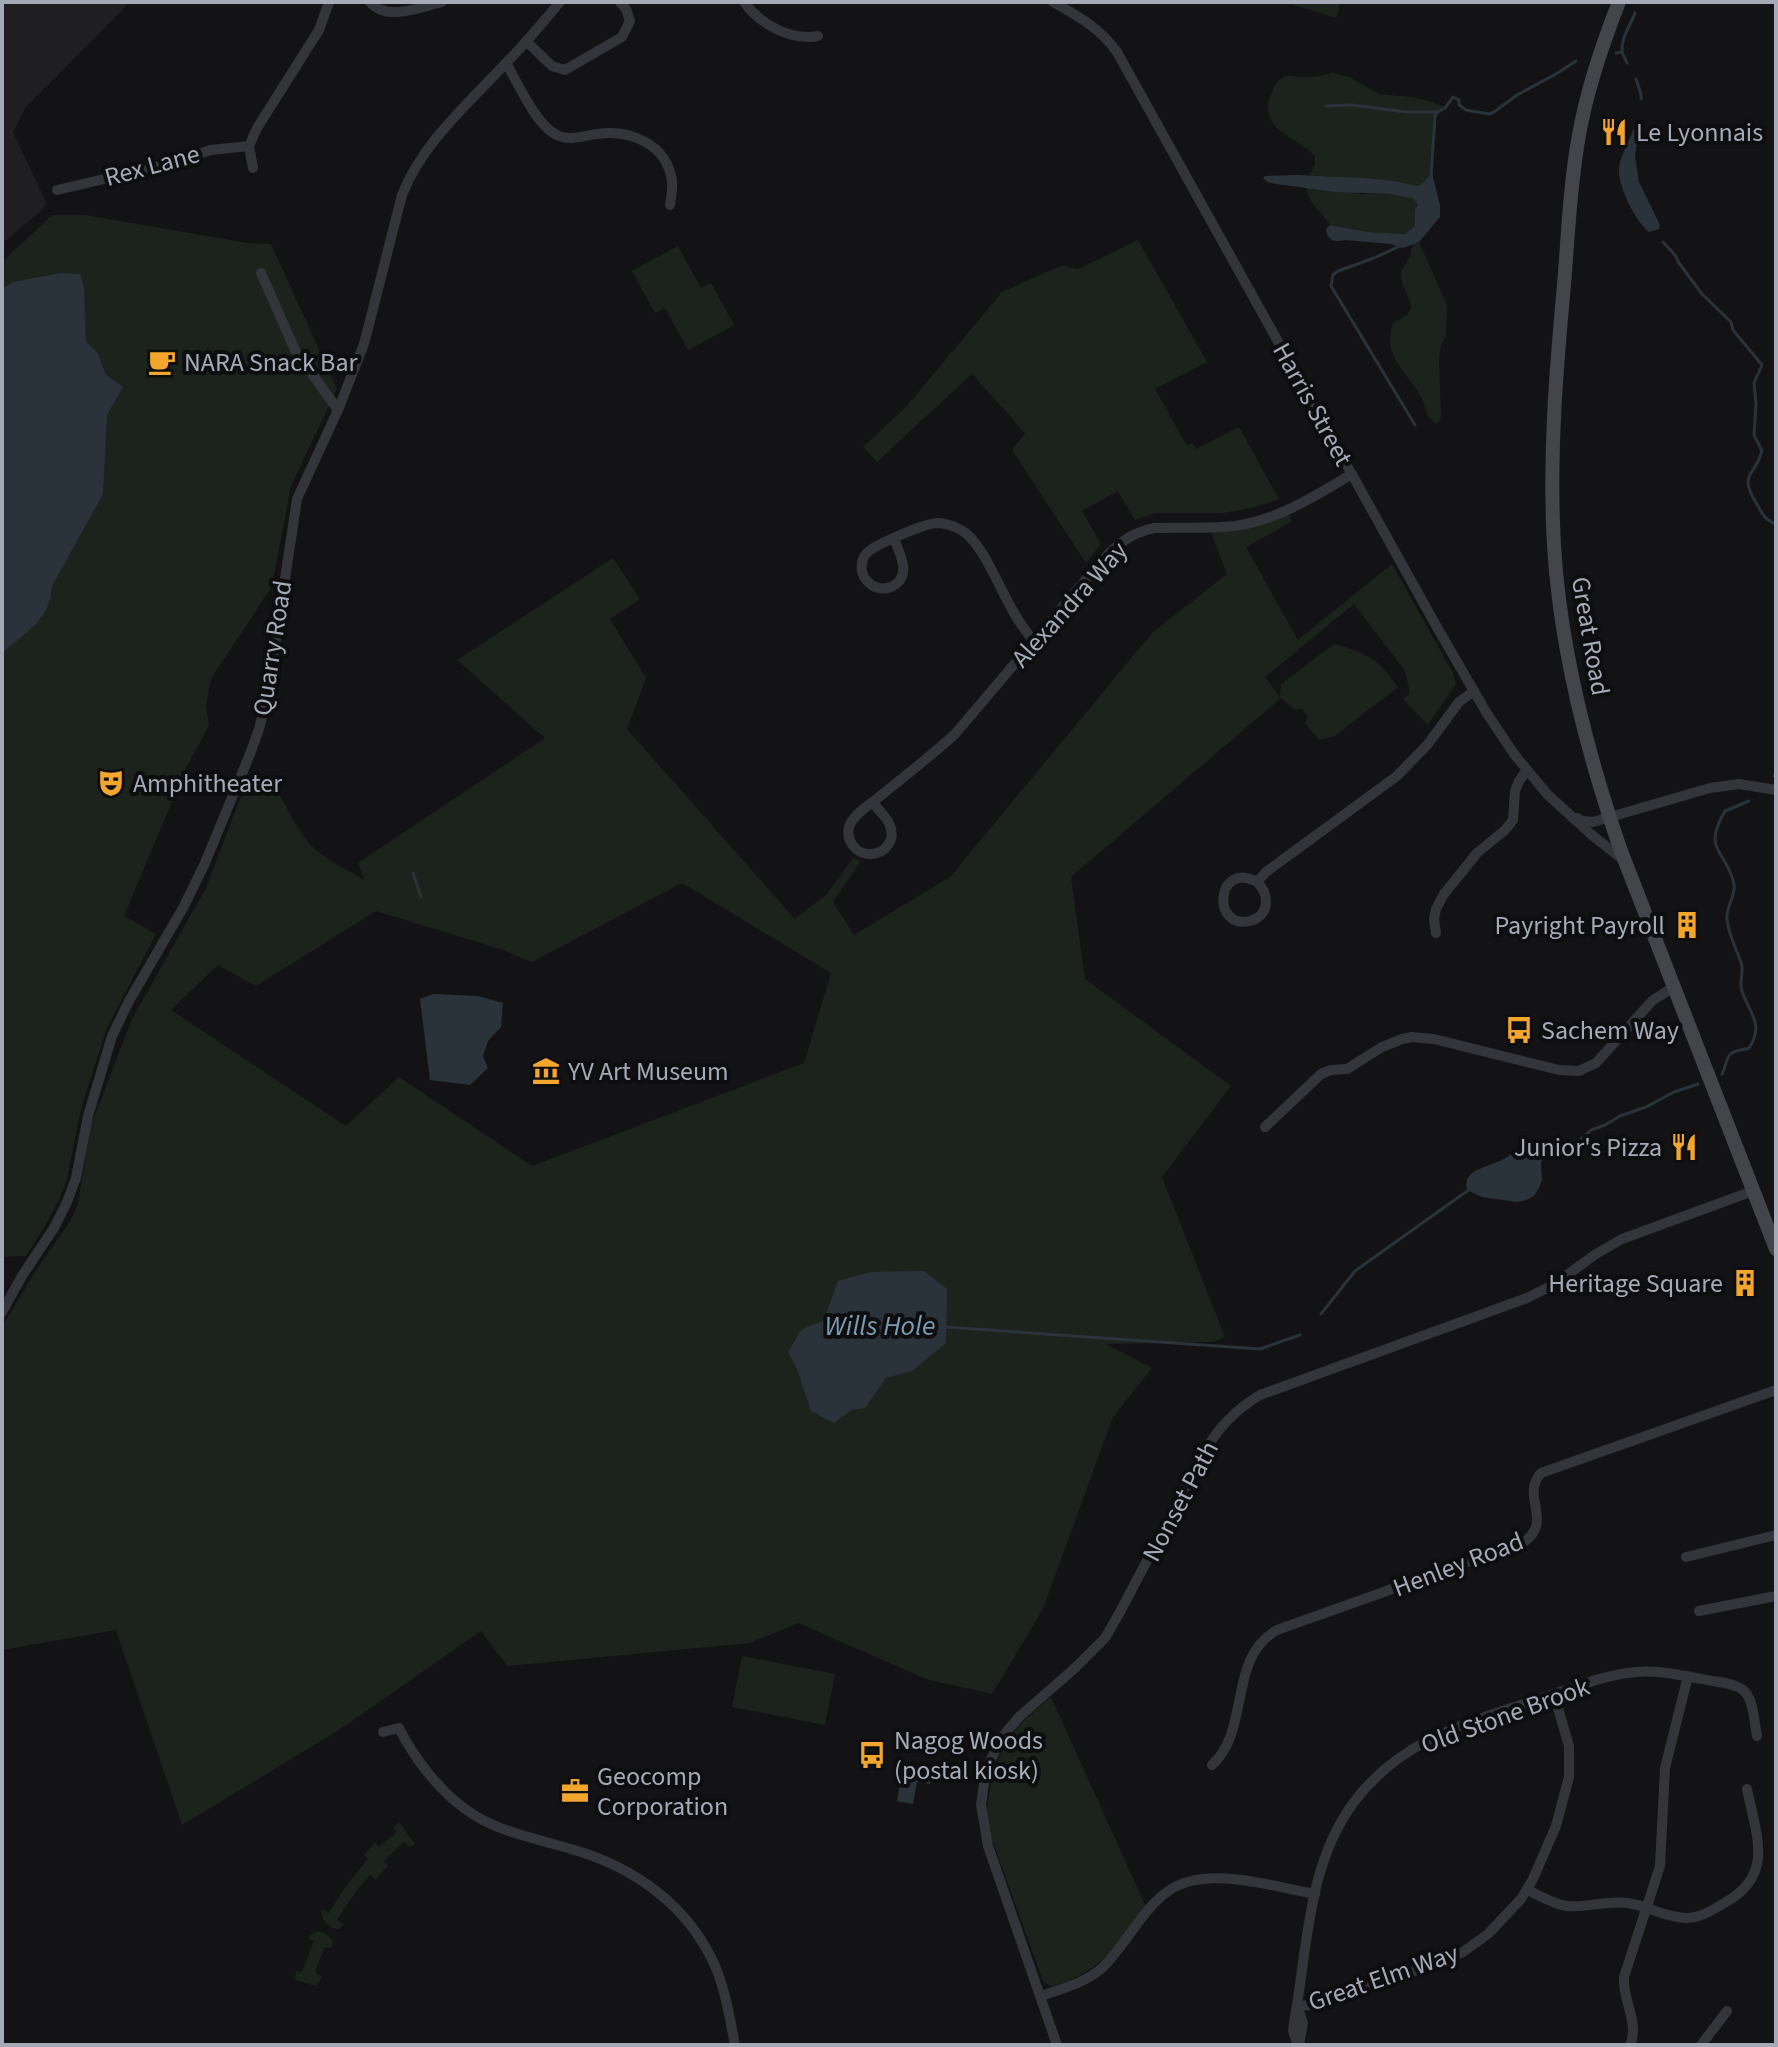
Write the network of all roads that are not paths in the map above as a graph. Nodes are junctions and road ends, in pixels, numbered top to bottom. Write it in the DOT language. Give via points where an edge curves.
graph roads {
  1 [pos="329,2"];
  2 [pos="370,2"];
  3 [pos="442,2"];
  4 [pos="560,2"];
  5 [pos="620,2"];
  6 [pos="744,2"];
  7 [pos="1053,2"];
  8 [pos="1619,2"];
  9 [pos="818,36"];
  10 [pos="526,41"];
  11 [pos="506,63"];
  12 [pos="249,146"];
  13 [pos="253,168"];
  14 [pos="57,190"];
  15 [pos="670,205"];
  16 [pos="261,273"];
  17 [pos="338,410"];
  18 [pos="1352,474"];
  19 [pos="894,539"];
  20 [pos="1034,641"];
  21 [pos="1474,691"];
  22 [pos="1527,770"];
  23 [pos="1776,790"];
  24 [pos="873,803"];
  25 [pos="1569,814"];
  26 [pos="1610,818"];
  27 [pos="1626,863"];
  28 [pos="1257,882"];
  29 [pos="1436,933"];
  30 [pos="1675,986"];
  31 [pos="1265,1127"];
  32 [pos="1753,1191"];
  33 [pos="1776,1249"];
  34 [pos="2,1312"];
  35 [pos="1776,1390"];
  36 [pos="1776,1535"];
  37 [pos="1686,1557"];
  38 [pos="1776,1596"];
  39 [pos="1699,1611"];
  40 [pos="1688,1676"];
  41 [pos="1554,1694"];
  42 [pos="383,1732"];
  43 [pos="1757,1736"];
  44 [pos="1212,1765"];
  45 [pos="1747,1789"];
  46 [pos="1528,1890"];
  47 [pos="1315,1894"];
  48 [pos="1647,1909"];
  49 [pos="1041,1996"];
  50 [pos="1297,2006"];
  51 [pos="1727,2011"];
  52 [pos="735,2045"];
  53 [pos="1057,2045"];
  54 [pos="1298,2045"];
  55 [pos="1630,2045"];
  56 [pos="1701,2045"];
  1 -- 12 [label="street" via="319,30 263,115"];
  2 -- 3 [label="street" via="403,12"];
  4 -- 10 [label="street, Quarry Road"];
  5 -- 10 [label="street" via="630,21 622,37 569,70 552,66"];
  6 -- 9 [label="street" via="776,29"];
  7 -- 18 [label="street, Harris Street" via="1092,24 1117,52"];
  8 -- 26 [label="main road, Great Road" via="1579,138 1559,339 1552,506 1569,663"];
  10 -- 11 [label="street, Quarry Road"];
  11 -- 15 [label="street" via="533,110 556,135 615,133 651,145 665,160 673,183"];
  11 -- 17 [label="street, Quarry Road" via="409,177 364,344"];
  12 -- 13 [label="street"];
  12 -- 14 [label="street, Rex Lane" via="211,150"];
  16 -- 17 [label="street" via="295,350"];
  17 -- 34 [label="street, Quarry Road" via="297,499 268,692 250,754 197,879 112,1036 67,1202"];
  18 -- 20 [label="street, Alexandra Way" via="1263,520 1227,527 1154,528 1131,535"];
  18 -- 21 [label="street, Harris Street"];
  19 -- 19 [label="street" via="869,551 862,563 866,580 878,588 892,586 903,573"];
  19 -- 20 [label="street" via="937,523 965,532"];
  20 -- 24 [label="street, Alexandra Way" via="955,734"];
  21 -- 22 [label="street, Harris Street"];
  21 -- 28 [label="street" via="1397,776"];
  22 -- 25 [label="street, Harris Street"];
  22 -- 29 [label="street" via="1515,791 1513,820 1444,894 1436,909"];
  23 -- 26 [label="street" via="1727,785"];
  24 -- 24 [label="street, Alexandra Way" via="852,820 848,833 853,846 869,854 882,851 892,835"];
  25 -- 26 [label="street" via="1588,822"];
  25 -- 27 [label="street, Harris Street"];
  26 -- 27 [label="main road, Great Road"];
  27 -- 30 [label="main road, Great Road"];
  28 -- 28 [label="street" via="1238,878 1226,887 1223,901 1232,918 1245,922 1262,914 1267,897"];
  30 -- 31 [label="street" via="1652,1001 1588,1068 1559,1070 1412,1037 1382,1047 1347,1069 1321,1074"];
  30 -- 32 [label="main road, Great Road"];
  32 -- 33 [label="main road, Great Road"];
  32 -- 49 [label="street, Nonset Path" via="1622,1239 1514,1304 1275,1389 1227,1420 1203,1454 1105,1638 1019,1717 986,1769 984,1831"];
  35 -- 44 [label="street, Henley Road" via="1547,1469 1533,1487 1538,1524 1524,1542 1268,1635 1249,1664 1228,1744"];
  36 -- 37 [label="street"];
  38 -- 39 [label="street"];
  40 -- 41 [label="street, Old Stone Brook" via="1625,1673"];
  40 -- 43 [label="street, Old Stone Brook" via="1743,1690"];
  40 -- 48 [label="street" via="1667,1759 1661,1857"];
  41 -- 46 [label="street, Great Elm Way" via="1569,1746 1569,1777 1556,1826"];
  41 -- 47 [label="street, Old Stone Brook" via="1435,1736 1385,1769 1338,1827"];
  42 -- 52 [label="street" via="399,1728 445,1792 474,1815 601,1858 657,1891 686,1920 710,1956 725,1993"];
  45 -- 48 [label="street" via="1759,1853 1749,1885 1697,1917"];
  46 -- 48 [label="street" via="1562,1905 1618,1902"];
  46 -- 50 [label="street, Great Elm Way" via="1488,1934 1452,1958"];
  47 -- 49 [label="street" via="1221,1879 1185,1882 1159,1900 1098,1971"];
  47 -- 50 [label="street, Old Stone Brook"];
  48 -- 55 [label="street" via="1624,1977 1633,2025"];
  49 -- 53 [label="street, Nonset Path"];
  50 -- 54 [label="street, Old Stone Brook" via="1293,2027"];
  51 -- 56 [label="street"];
}
